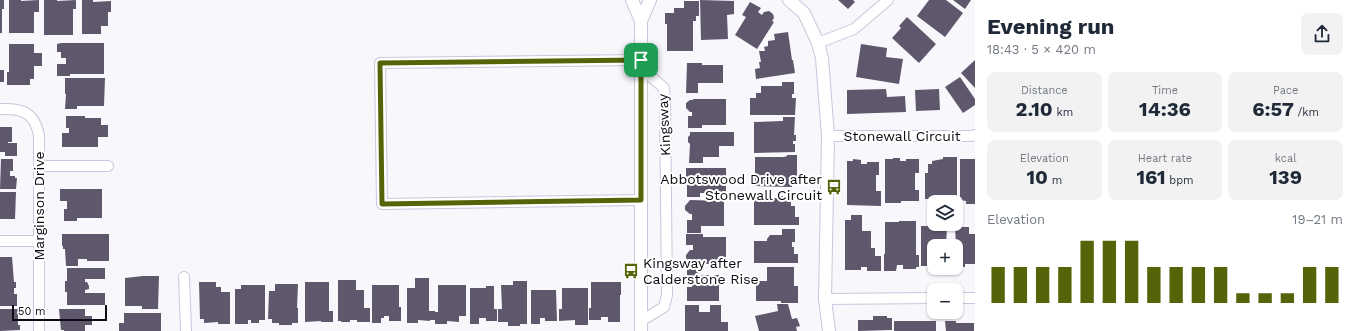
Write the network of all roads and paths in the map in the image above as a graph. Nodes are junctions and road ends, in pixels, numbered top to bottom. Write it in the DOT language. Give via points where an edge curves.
graph roads {
  1 [pos="632,0"];
  2 [pos="650,0"];
  3 [pos="789,0"];
  4 [pos="888,0"];
  5 [pos="641,21"];
  6 [pos="818,43"];
  7 [pos="641,64"];
  8 [pos="0,108"];
  9 [pos="975,135"];
  10 [pos="828,136"];
  11 [pos="39,166"];
  12 [pos="108,166"];
  13 [pos="641,200"];
  14 [pos="0,241"];
  15 [pos="38,241"];
  16 [pos="184,277"];
  17 [pos="927,298"];
  18 [pos="963,298"];
  19 [pos="975,298"];
  20 [pos="825,299"];
  21 [pos="641,326"];
  22 [pos="39,331"];
  23 [pos="186,331"];
  24 [pos="829,331"];
  1 -- 5 [label="street, Kingsway"];
  2 -- 5 [label="street, Kingsway"];
  3 -- 6 [label="street" via="804,13"];
  4 -- 6 [label="street" via="854,29"];
  5 -- 7 [label="street, Kingsway"];
  6 -- 10 [label="street" via="822,58"];
  7 -- 13 [label="street, Kingsway"];
  7 -- 13 [label="street" via="380,63 382,204"];
  7 -- 21 [label="street, Kingsway" via="664,88 665,95 667,295 664,308"];
  8 -- 11 [label="street, Marginson Drive" via="21,110 30,115 39,135"];
  9 -- 10 [label="street, Stonewall Circuit"];
  10 -- 20 [label="street"];
  11 -- 12 [label="street"];
  11 -- 15 [label="street, Marginson Drive"];
  13 -- 21 [label="street, Kingsway"];
  14 -- 15 [label="street"];
  15 -- 22 [label="street, Marginson Drive"];
  16 -- 23 [label="street"];
  17 -- 20 [label="street"];
  18 -- 19 [label="street"];
  20 -- 24 [label="street"];
}
